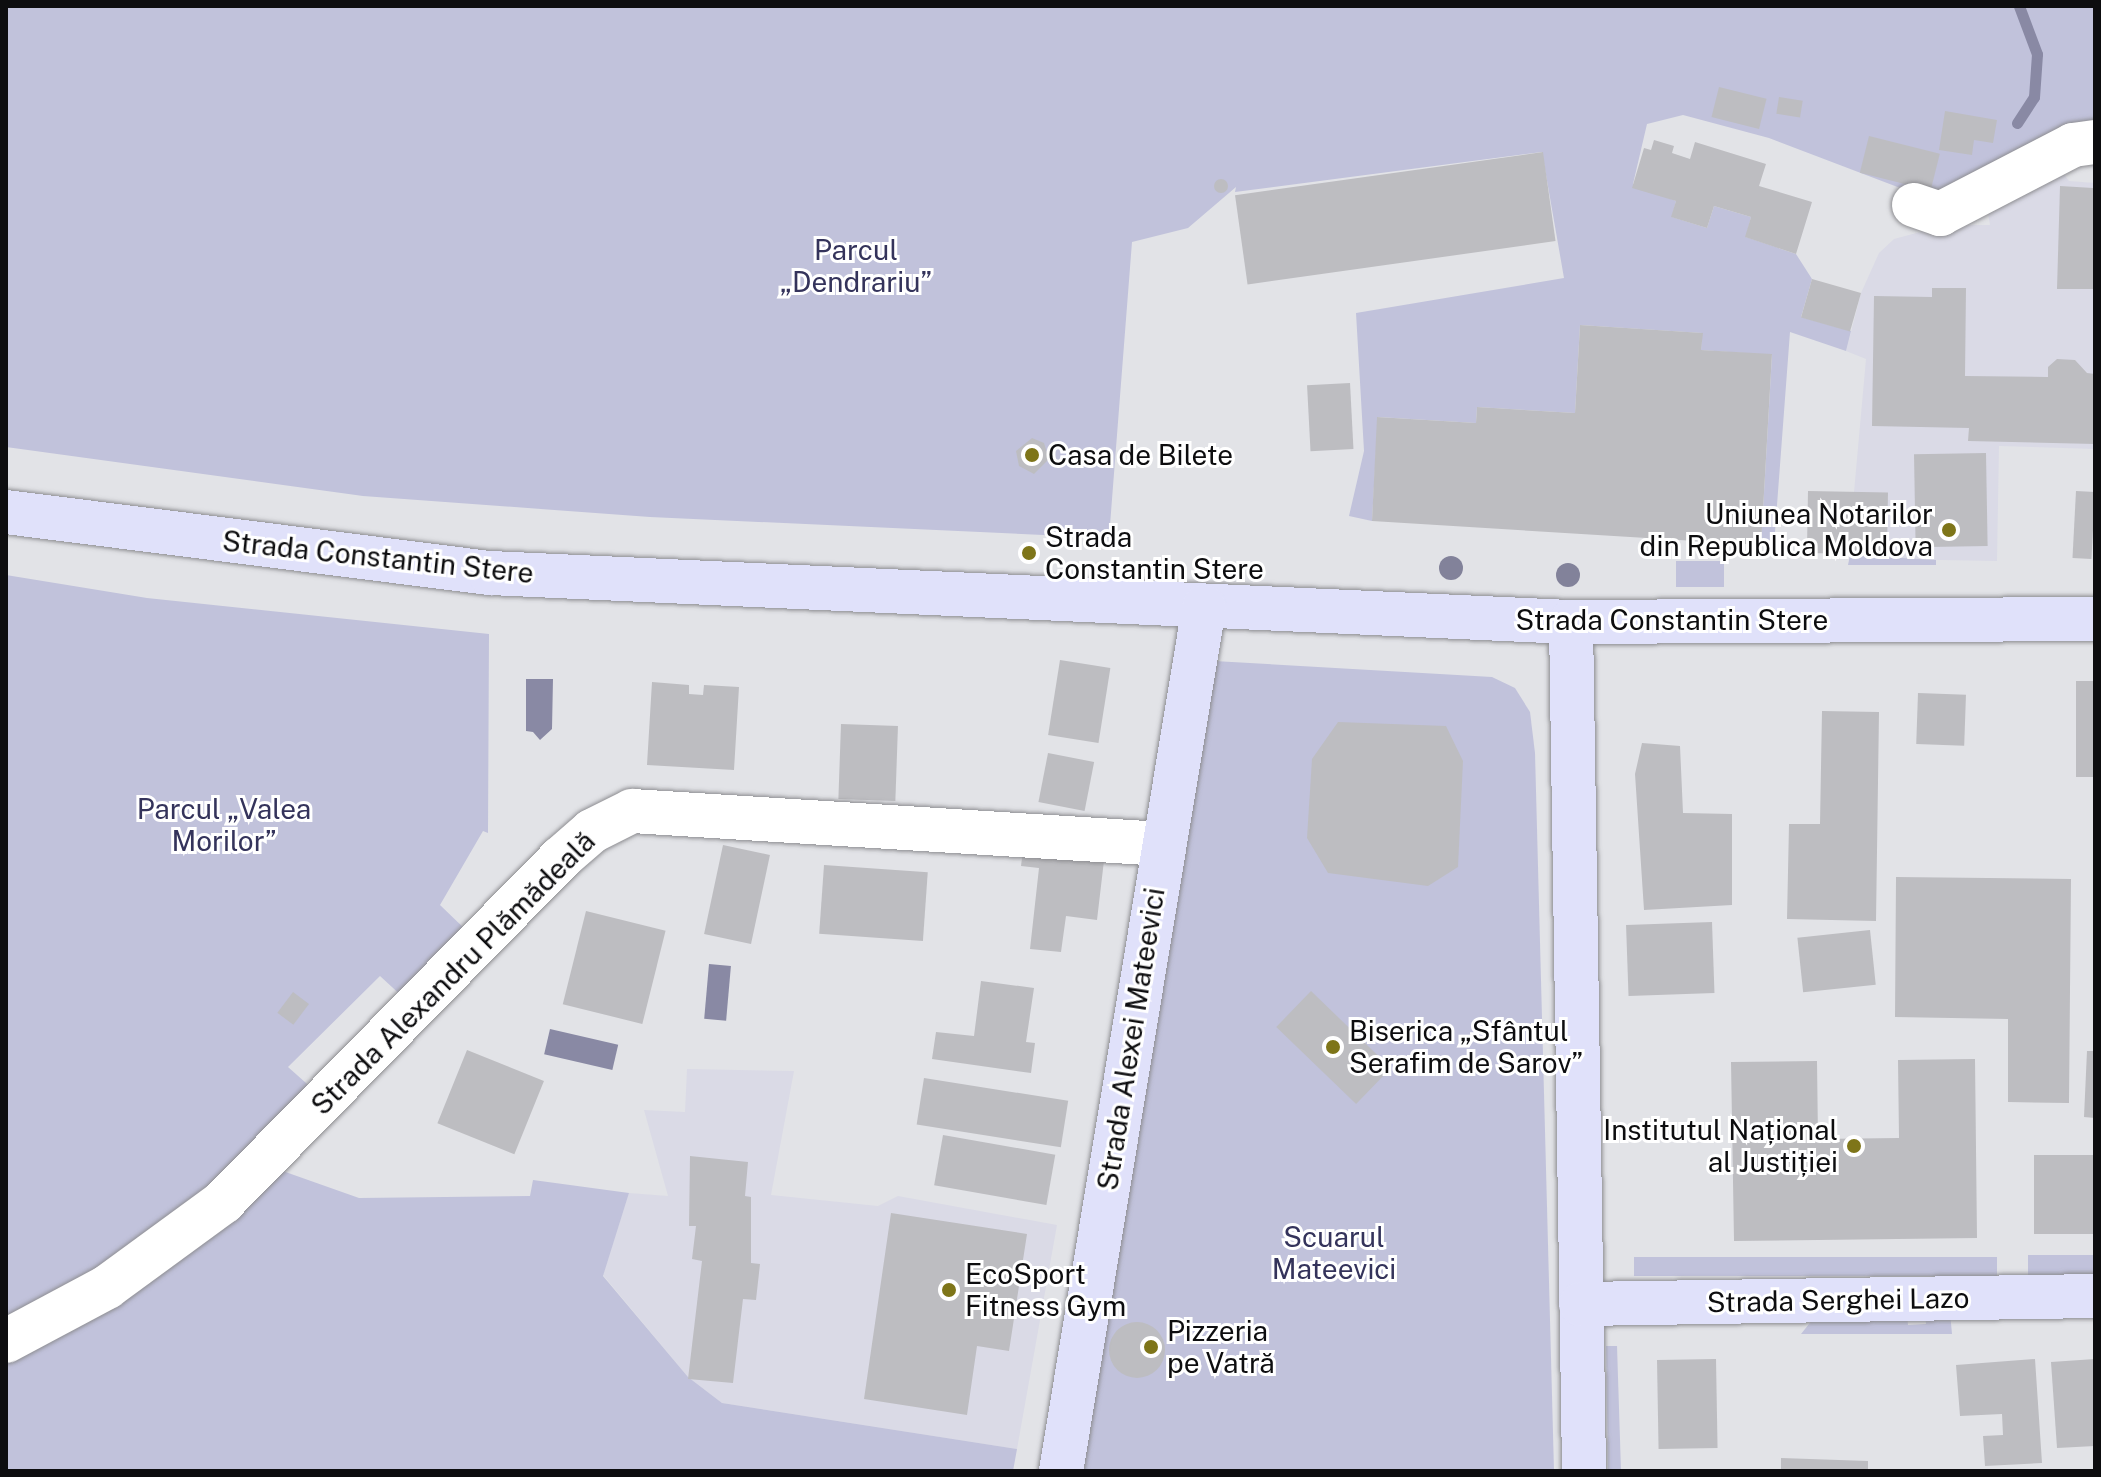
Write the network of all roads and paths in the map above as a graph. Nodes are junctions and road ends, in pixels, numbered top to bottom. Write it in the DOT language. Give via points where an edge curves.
graph roads {
  1 [pos="2095,142"];
  2 [pos="1914,205"];
  3 [pos="6,512"];
  4 [pos="1204,607"];
  5 [pos="2095,619"];
  6 [pos="1571,622"];
  7 [pos="1163,844"];
  8 [pos="2095,1296"];
  9 [pos="1581,1304"];
  10 [pos="6,1341"];
  11 [pos="1061,1471"];
  12 [pos="1584,1471"];
  1 -- 2 [label="street" via="2073,145 1940,214"];
  3 -- 4 [label="main road, Strada Constantin Stere" via="490,573"];
  4 -- 6 [label="main road, Strada Constantin Stere"];
  4 -- 7 [label="main road, Strada Alexei Mateevici"];
  5 -- 6 [label="main road, Strada Constantin Stere"];
  6 -- 9 [label="main road"];
  7 -- 10 [label="street, Strada Alexandru Plămădeală" via="632,811 592,831 561,858 223,1202 107,1287"];
  7 -- 11 [label="main road, Strada Alexei Mateevici"];
  8 -- 9 [label="main road, Strada Serghei Lazo"];
  9 -- 12 [label="main road"];
}
